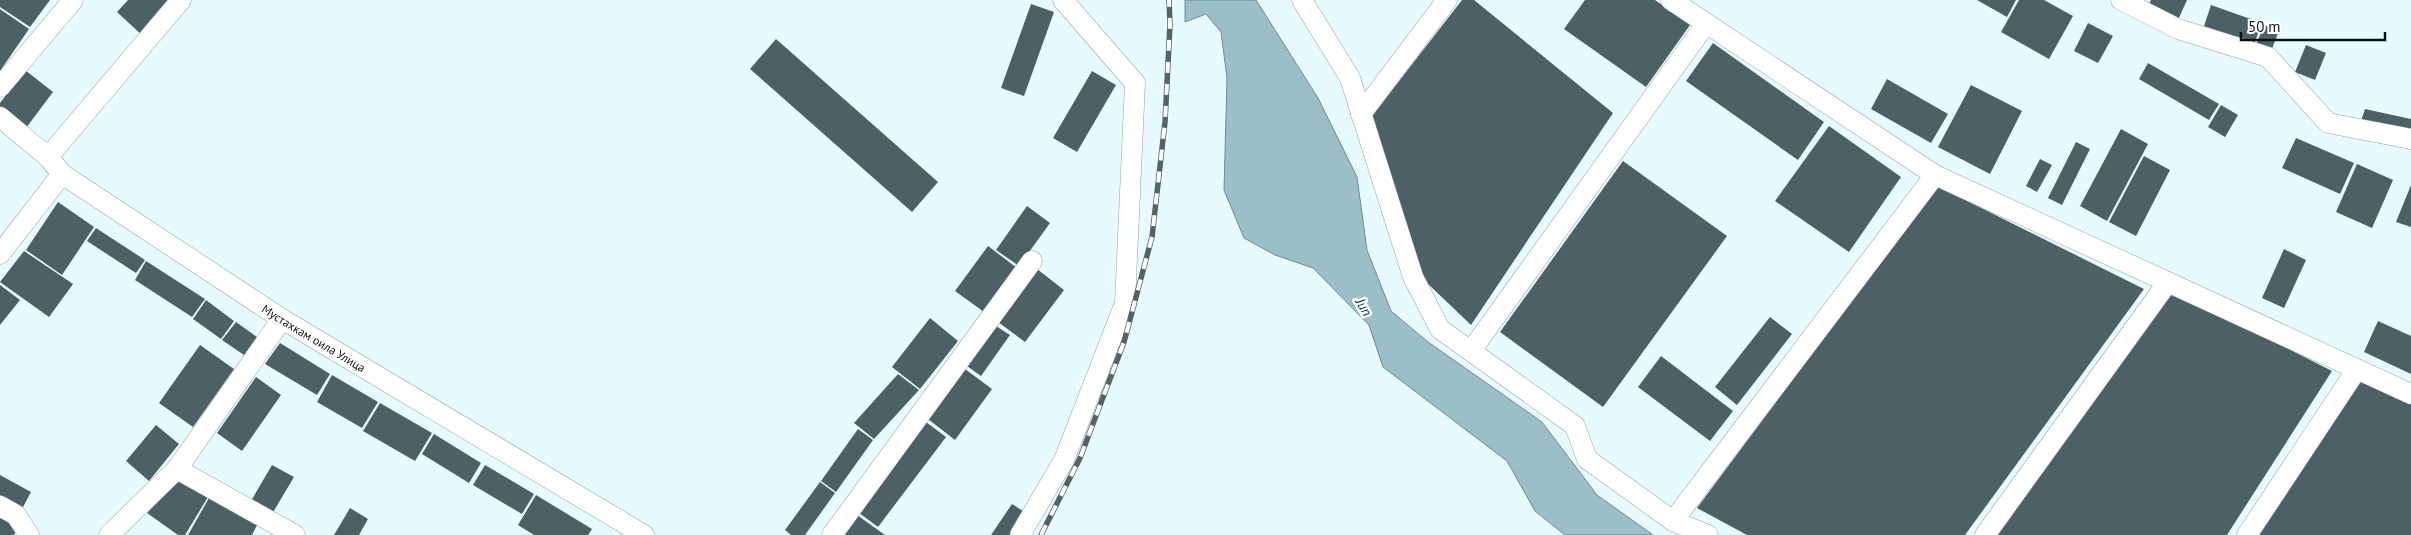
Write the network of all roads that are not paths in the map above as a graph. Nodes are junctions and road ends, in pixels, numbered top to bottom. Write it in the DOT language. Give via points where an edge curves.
graph roads {
  1 [pos="73,0"];
  2 [pos="181,0"];
  3 [pos="1063,0"];
  4 [pos="1302,0"];
  5 [pos="1447,0"];
  6 [pos="1670,0"];
  7 [pos="2121,0"];
  8 [pos="1705,24"];
  9 [pos="0,87"];
  10 [pos="1361,114"];
  11 [pos="0,117"];
  12 [pos="2411,140"];
  13 [pos="48,157"];
  14 [pos="62,174"];
  15 [pos="1934,175"];
  16 [pos="0,254"];
  17 [pos="1032,262"];
  18 [pos="2168,282"];
  19 [pos="282,319"];
  20 [pos="1471,351"];
  21 [pos="2357,369"];
  22 [pos="2411,394"];
  23 [pos="177,469"];
  24 [pos="0,506"];
  25 [pos="1673,521"];
  26 [pos="30,535"];
  27 [pos="109,535"];
  28 [pos="295,535"];
  29 [pos="644,535"];
  30 [pos="832,535"];
  31 [pos="1020,535"];
  32 [pos="1708,535"];
  33 [pos="1985,535"];
  34 [pos="2247,535"];
  1 -- 9 [label="street"];
  2 -- 13 [label="street"];
  3 -- 31 [label="street" via="1135,83 1125,303 1064,460"];
  4 -- 10 [label="street" via="1350,78"];
  5 -- 10 [label="street"];
  6 -- 8 [label="street"];
  7 -- 12 [label="street" via="2178,29 2268,57 2328,123"];
  8 -- 15 [label="street"];
  8 -- 20 [label="street"];
  10 -- 20 [label="street" via="1413,277 1440,329"];
  11 -- 13 [label="street, Мустахкам оила Улица"];
  13 -- 14 [label="street, Мустахкам оила Улица"];
  14 -- 16 [label="street"];
  14 -- 19 [label="street, Мустахкам оила Улица"];
  15 -- 18 [label="street"];
  15 -- 25 [label="street"];
  17 -- 30 [label="street"];
  18 -- 21 [label="street"];
  18 -- 33 [label="street"];
  19 -- 23 [label="street"];
  19 -- 29 [label="street, Мустахкам оила Улица"];
  20 -- 25 [label="street" via="1575,426 1587,459"];
  21 -- 22 [label="street"];
  21 -- 34 [label="street"];
  23 -- 27 [label="street"];
  23 -- 28 [label="street"];
  24 -- 26 [label="street" via="16,515"];
  25 -- 32 [label="street"];
}
